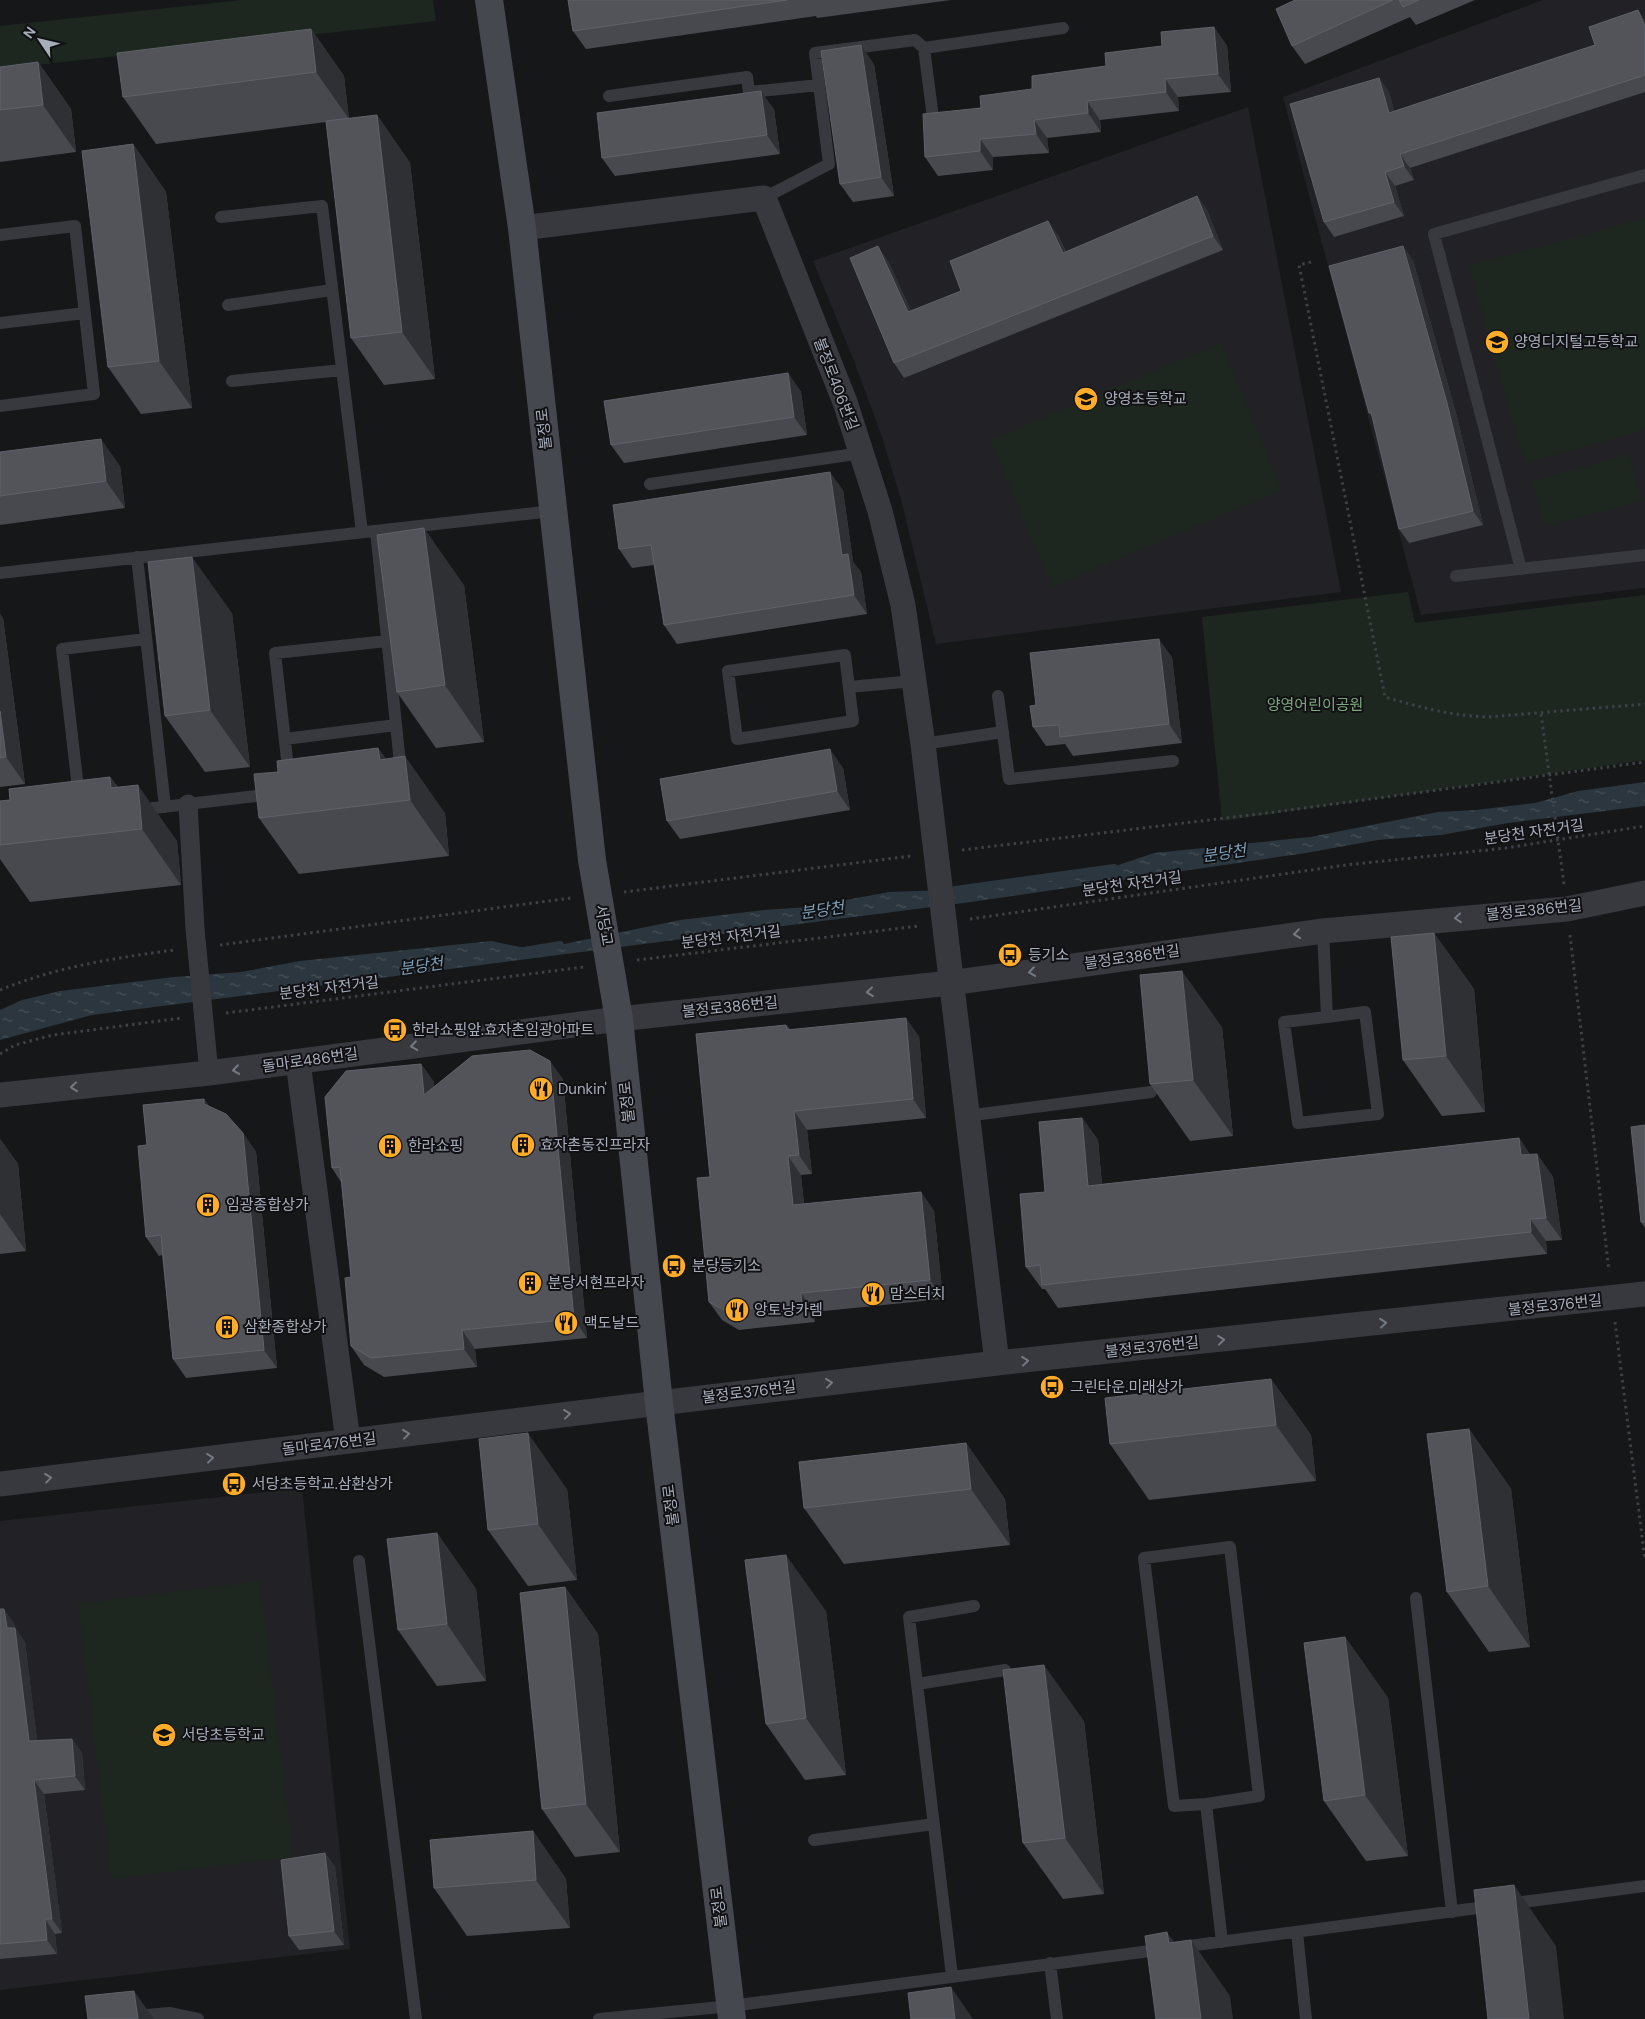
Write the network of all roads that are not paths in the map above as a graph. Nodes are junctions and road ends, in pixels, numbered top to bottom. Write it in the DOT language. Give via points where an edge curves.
graph roads {
  1 [pos="490,0"];
  2 [pos="1063,28"];
  3 [pos="924,48"];
  4 [pos="819,85"];
  5 [pos="609,96"];
  6 [pos="933,118"];
  7 [pos="1645,175"];
  8 [pos="764,198"];
  9 [pos="221,217"];
  10 [pos="522,228"];
  11 [pos="0,235"];
  12 [pos="332,290"];
  13 [pos="228,304"];
  14 [pos="85,313"];
  15 [pos="0,323"];
  16 [pos="342,370"];
  17 [pos="232,381"];
  18 [pos="0,406"];
  19 [pos="862,453"];
  20 [pos="650,484"];
  21 [pos="553,511"];
  22 [pos="376,531"];
  23 [pos="362,532"];
  24 [pos="1645,555"];
  25 [pos="137,557"];
  26 [pos="1520,569"];
  27 [pos="0,573"];
  28 [pos="1456,576"];
  29 [pos="146,639"];
  30 [pos="387,641"];
  31 [pos="914,680"];
  32 [pos="849,687"];
  33 [pos="998,696"];
  34 [pos="396,725"];
  35 [pos="1002,732"];
  36 [pos="285,739"];
  37 [pos="922,744"];
  38 [pos="1173,761"];
  39 [pos="392,780"];
  40 [pos="188,804"];
  41 [pos="80,807"];
  42 [pos="165,807"];
  43 [pos="128,811"];
  44 [pos="592,860"];
  45 [pos="1645,893"];
  46 [pos="1323,931"];
  47 [pos="950,983"];
  48 [pos="615,991"];
  49 [pos="1327,1017"];
  50 [pos="618,1019"];
  51 [pos="298,1062"];
  52 [pos="209,1070"];
  53 [pos="1151,1092"];
  54 [pos="0,1095"];
  55 [pos="966,1116"];
  56 [pos="1645,1294"];
  57 [pos="997,1364"];
  58 [pos="659,1403"];
  59 [pos="348,1441"];
  60 [pos="0,1484"];
  61 [pos="359,1561"];
  62 [pos="1416,1598"];
  63 [pos="974,1606"];
  64 [pos="1005,1670"];
  65 [pos="917,1684"];
  66 [pos="1206,1804"];
  67 [pos="934,1824"];
  68 [pos="814,1840"];
  69 [pos="1645,1886"];
  70 [pos="1452,1912"];
  71 [pos="1297,1932"];
  72 [pos="1222,1942"];
  73 [pos="1050,1964"];
  74 [pos="952,1976"];
  75 [pos="731,2012"];
  76 [pos="125,2017"];
  77 [pos="198,2019"];
  78 [pos="416,2019"];
  79 [pos="599,2019"];
  80 [pos="1057,2019"];
  81 [pos="1306,2019"];
  1 -- 10 [label="main road, 불정로"];
  2 -- 3 [label="lane"];
  3 -- 4 [label="lane" via="915,40 815,53"];
  3 -- 6 [label="lane"];
  4 -- 5 [label="lane" via="749,92 747,77"];
  4 -- 8 [label="lane" via="829,164"];
  7 -- 26 [label="lane" via="1434,234"];
  8 -- 10 [label="street"];
  8 -- 19 [label="street, 불정로406번길"];
  9 -- 12 [label="lane" via="322,206"];
  10 -- 21 [label="main road, 불정로"];
  11 -- 14 [label="lane" via="75,226"];
  12 -- 13 [label="lane"];
  12 -- 16 [label="lane"];
  14 -- 15 [label="lane"];
  14 -- 18 [label="lane" via="94,394"];
  16 -- 17 [label="lane"];
  16 -- 23 [label="lane"];
  19 -- 20 [label="lane"];
  19 -- 31 [label="street, 불정로406번길" via="903,605"];
  21 -- 22 [label="lane"];
  21 -- 44 [label="main road, 불정로"];
  22 -- 23 [label="lane"];
  22 -- 30 [label="lane"];
  23 -- 25 [label="lane"];
  24 -- 26 [label="lane"];
  25 -- 27 [label="lane"];
  25 -- 29 [label="lane"];
  26 -- 28 [label="lane"];
  29 -- 41 [label="lane" via="62,649"];
  29 -- 42 [label="lane"];
  30 -- 34 [label="lane"];
  30 -- 36 [label="lane" via="275,653"];
  31 -- 32 [label="lane"];
  31 -- 37 [label="street, 불정로406번길"];
  32 -- 32 [label="lane" via="845,655 728,671 737,739 852,721"];
  33 -- 35 [label="lane"];
  34 -- 36 [label="lane"];
  34 -- 39 [label="lane" via="402,779"];
  35 -- 37 [label="lane"];
  35 -- 38 [label="lane" via="1009,779"];
  36 -- 40 [label="lane" via="286,792"];
  37 -- 47 [label="street, 불정로406번길"];
  40 -- 42 [label="lane"];
  40 -- 52 [label="street" via="194,929"];
  42 -- 43 [label="lane"];
  44 -- 48 [label="main road, 서당교"];
  45 -- 46 [label="street, 불정로386번길, one-way" via="1567,909"];
  46 -- 47 [label="street, 불정로386번길, one-way"];
  46 -- 49 [label="lane"];
  47 -- 50 [label="street, 불정로386번길, one-way"];
  47 -- 55 [label="street, 불정로406번길"];
  48 -- 50 [label="main road, 불정로"];
  49 -- 49 [label="lane" via="1284,1022 1298,1123 1378,1114 1365,1012"];
  50 -- 51 [label="street, 돌마로486번길, one-way"];
  50 -- 58 [label="main road, 불정로"];
  51 -- 52 [label="street, 돌마로486번길, one-way"];
  51 -- 59 [label="street"];
  52 -- 54 [label="street, 돌마로486번길, one-way"];
  53 -- 55 [label="lane"];
  55 -- 57 [label="street, 불정로406번길"];
  57 -- 56 [label="street, 불정로376번길, one-way"];
  58 -- 57 [label="street, 불정로376번길, one-way"];
  59 -- 58 [label="street, 돌마로476번길, one-way"];
  58 -- 75 [label="main road, 불정로"];
  60 -- 59 [label="street, 돌마로476번길, one-way"];
  61 -- 78 [label="lane"];
  62 -- 70 [label="lane"];
  63 -- 65 [label="lane" via="909,1617"];
  64 -- 65 [label="lane"];
  65 -- 67 [label="lane"];
  66 -- 66 [label="lane" via="1174,1806 1144,1558 1230,1547 1259,1796"];
  66 -- 72 [label="lane"];
  67 -- 68 [label="lane"];
  67 -- 74 [label="lane"];
  69 -- 70 [label="lane"];
  70 -- 71 [label="lane"];
  71 -- 72 [label="lane"];
  71 -- 81 [label="lane"];
  72 -- 73 [label="lane"];
  73 -- 74 [label="lane"];
  73 -- 80 [label="lane"];
  74 -- 75 [label="lane"];
  75 -- 79 [label="lane"];
  76 -- 77 [label="lane" via="169,2013"];
}
